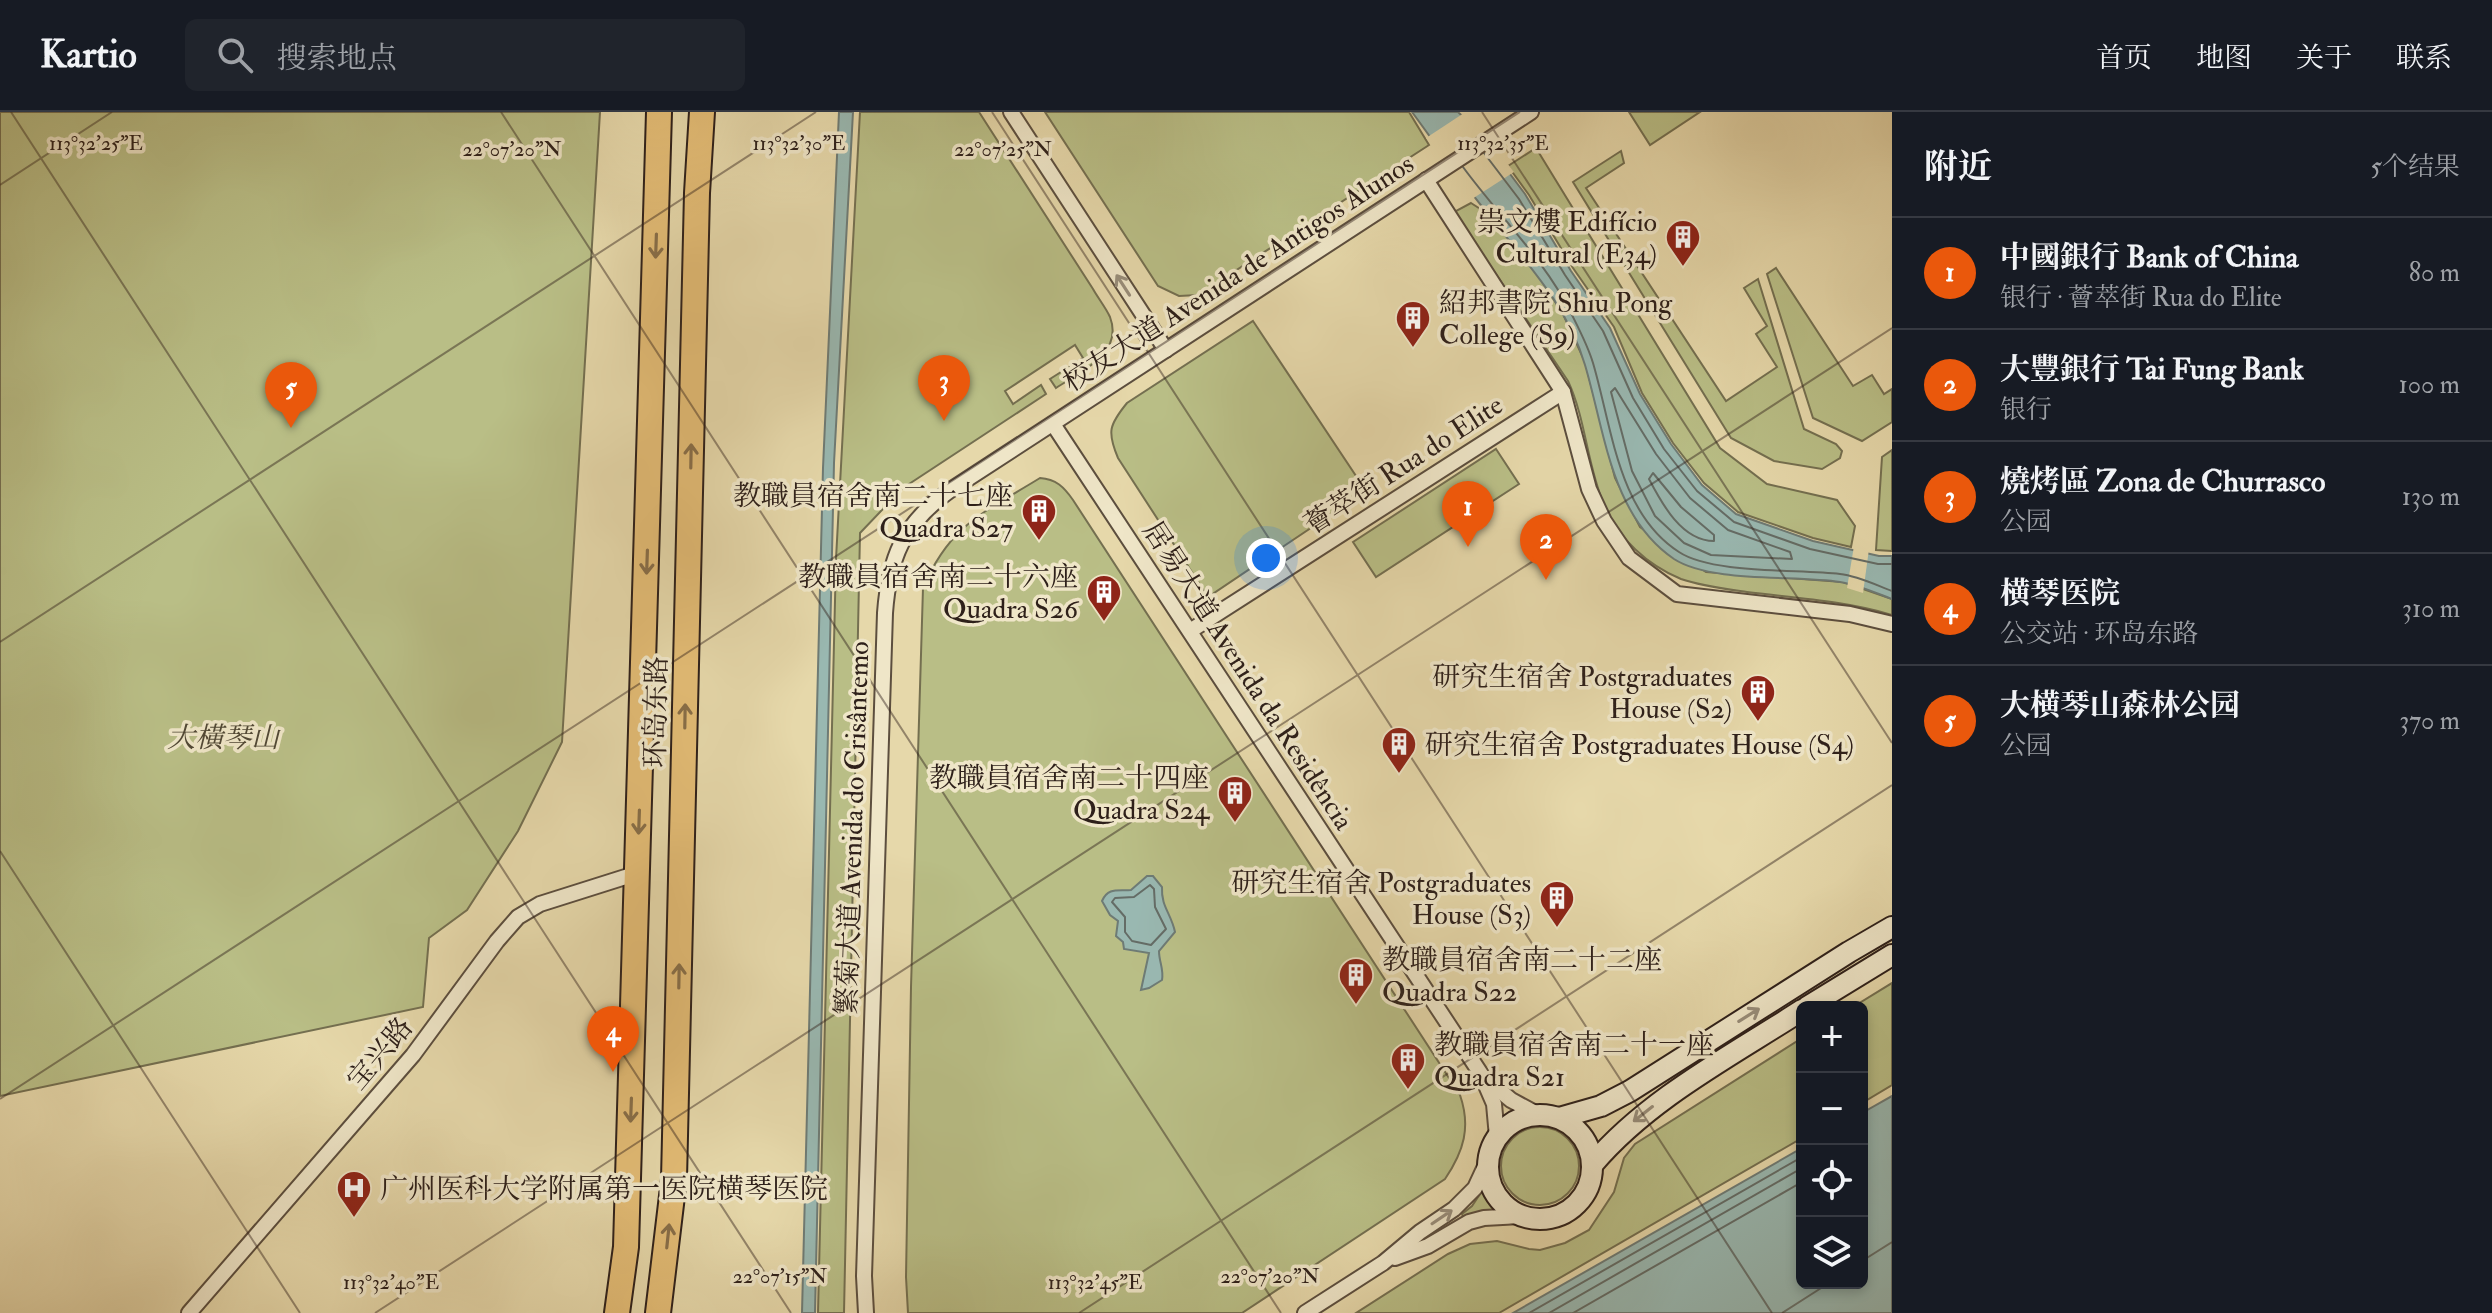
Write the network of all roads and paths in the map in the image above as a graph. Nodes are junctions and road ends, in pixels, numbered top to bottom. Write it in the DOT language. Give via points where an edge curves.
graph roads {
  1 [pos="659,112"];
  2 [pos="702,112"];
  3 [pos="1011,112"];
  4 [pos="1531,112"];
  5 [pos="1513,117"];
  6 [pos="1428,178"];
  7 [pos="658,190"];
  8 [pos="697,193"];
  9 [pos="1166,350"];
  10 [pos="1563,392"];
  11 [pos="1053,424"];
  12 [pos="1892,624"];
  13 [pos="1190,631"];
  14 [pos="638,873"];
  15 [pos="1892,927"];
  16 [pos="1892,955"];
  17 [pos="1817,1001"];
  18 [pos="1796,1014"];
  19 [pos="1481,1074"];
  20 [pos="1537,1114"];
  21 [pos="1559,1118"];
  22 [pos="1497,1137"];
  23 [pos="1488,1160"];
  24 [pos="1593,1164"];
  25 [pos="1521,1216"];
  26 [pos="1383,1263"];
  27 [pos="189,1313"];
  28 [pos="617,1313"];
  29 [pos="658,1313"];
  30 [pos="866,1313"];
  31 [pos="1305,1313"];
  1 -- 7 [label="main road, 环岛东路"];
  2 -- 8 [label="main road, 环岛东路"];
  9 -- 3 [label="street, one-way"];
  4 -- 5 [label="street, 校友大道 Avenida de Antigos Alunos"];
  5 -- 6 [label="street, 校友大道 Avenida de Antigos Alunos" via="1501,132"];
  6 -- 9 [label="street, 校友大道 Avenida de Antigos Alunos"];
  6 -- 10 [label="street"];
  7 -- 8 [label="main road" via="670,204 680,205 691,203"];
  7 -- 14 [label="main road, 环岛东路, one-way"];
  29 -- 8 [label="main road, 环岛东路, one-way" via="674,1179"];
  9 -- 11 [label="street, 校友大道 Avenida de Antigos Alunos"];
  10 -- 12 [label="street" via="1589,489 1604,521 1629,558 1677,594 1850,614"];
  10 -- 13 [label="street, 薈萃街 Rua do Elite"];
  11 -- 13 [label="street, 居易大道 Avenida da Residência"];
  11 -- 30 [label="street, 繁菊大道 Avenida do Crisântemo" via="932,503 905,534 890,571 884,628"];
  13 -- 19 [label="street, 居易大道 Avenida da Residência"];
  14 -- 27 [label="street, 宝兴路" via="540,904 518,917 413,1055"];
  14 -- 28 [label="main road, 环岛东路, one-way" via="626,1247"];
  21 -- 15 [label="main road, one-way" via="1630,1091"];
  16 -- 17 [label="main road"];
  18 -- 24 [label="main road, one-way" via="1643,1113"];
  19 -- 20 [label="street, 居易大道 Avenida da Residência"];
  19 -- 22 [label="street, 居易大道 Avenida da Residência" via="1494,1104"];
  20 -- 21 [label="main road"];
  20 -- 22 [label="main road" via="1518,1119"];
  21 -- 24 [label="main road" via="1588,1144"];
  22 -- 23 [label="main road"];
  23 -- 25 [label="main road" via="1495,1193"];
  26 -- 23 [label="street, one-way" via="1467,1197"];
  24 -- 25 [label="main road" via="1592,1179 1577,1205 1551,1218"];
  25 -- 26 [label="street" via="1469,1222 1428,1246"];
  26 -- 31 [label="street"];
}
